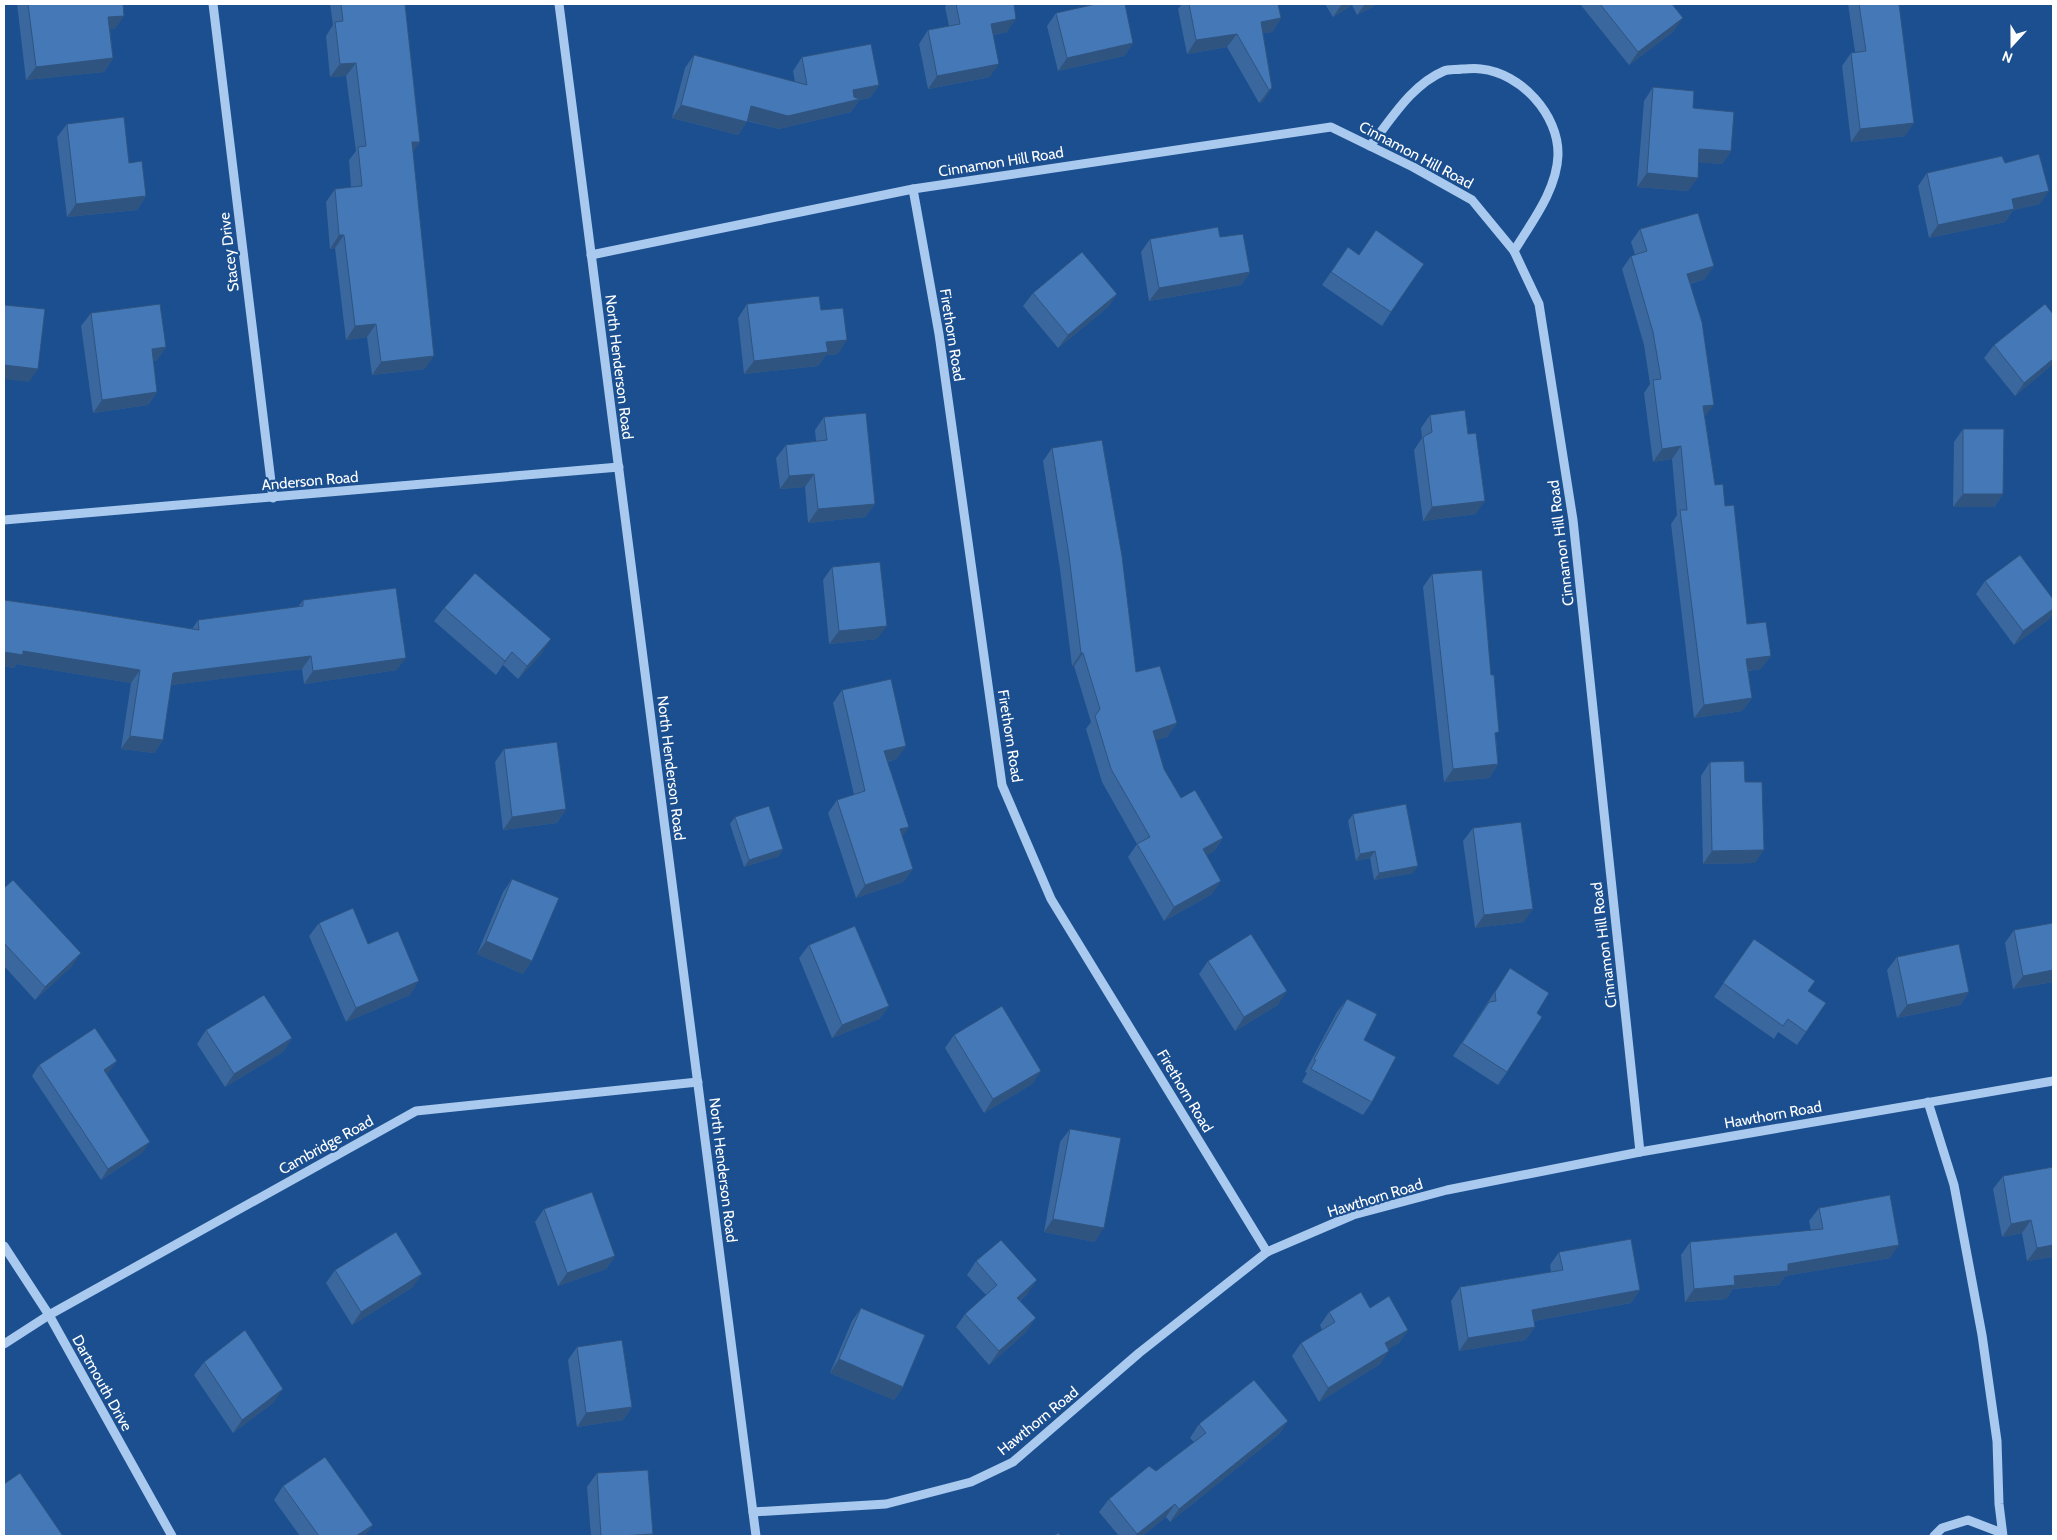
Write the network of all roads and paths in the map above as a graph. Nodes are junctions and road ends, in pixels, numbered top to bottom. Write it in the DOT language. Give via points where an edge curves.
graph roads {
  1 [pos="213,4"];
  2 [pos="559,4"];
  3 [pos="1370,146"];
  4 [pos="913,189"];
  5 [pos="1514,250"];
  6 [pos="591,255"];
  7 [pos="618,467"];
  8 [pos="273,498"];
  9 [pos="4,520"];
  10 [pos="2053,1081"];
  11 [pos="698,1082"];
  12 [pos="1928,1102"];
  13 [pos="1640,1152"];
  14 [pos="4,1246"];
  15 [pos="1267,1252"];
  16 [pos="49,1315"];
  17 [pos="4,1344"];
  18 [pos="753,1512"];
  19 [pos="2002,1535"];
  20 [pos="172,1536"];
  21 [pos="756,1536"];
  22 [pos="1934,1536"];
  1 -- 8 [label="street, Stacey Drive"];
  2 -- 6 [label="street, North Henderson Road"];
  3 -- 4 [label="street, Cinnamon Hill Road" via="1330,127"];
  3 -- 5 [label="street, Cinnamon Hill Road" via="1472,200"];
  3 -- 5 [label="street" via="1405,101 1428,80 1446,70 1482,68 1512,80 1545,111 1552,123 1558,155 1552,182 1541,207"];
  4 -- 6 [label="street, Cinnamon Hill Road"];
  4 -- 15 [label="street, Firethorn Road" via="939,334 1002,785 1051,899"];
  5 -- 13 [label="street, Cinnamon Hill Road" via="1539,304 1573,520"];
  6 -- 7 [label="street, North Henderson Road"];
  7 -- 8 [label="street, Anderson Road"];
  7 -- 11 [label="street, North Henderson Road"];
  8 -- 9 [label="street, Anderson Road"];
  10 -- 12 [label="street, Hawthorn Road"];
  11 -- 16 [label="street, Cambridge Road" via="416,1111"];
  11 -- 18 [label="street, North Henderson Road"];
  12 -- 13 [label="street, Hawthorn Road"];
  12 -- 19 [label="street" via="1954,1185 1982,1336 1997,1441"];
  13 -- 15 [label="street, Hawthorn Road" via="1447,1190 1372,1210"];
  14 -- 16 [label="street, Dartmouth Drive"];
  15 -- 18 [label="street, Hawthorn Road" via="1139,1353 1013,1462 971,1482 886,1504"];
  16 -- 17 [label="street, Cambridge Road"];
  16 -- 20 [label="street, Dartmouth Drive"];
  18 -- 21 [label="street, North Henderson Road"];
  19 -- 22 [label="street" via="1968,1520 1942,1528"];
}
